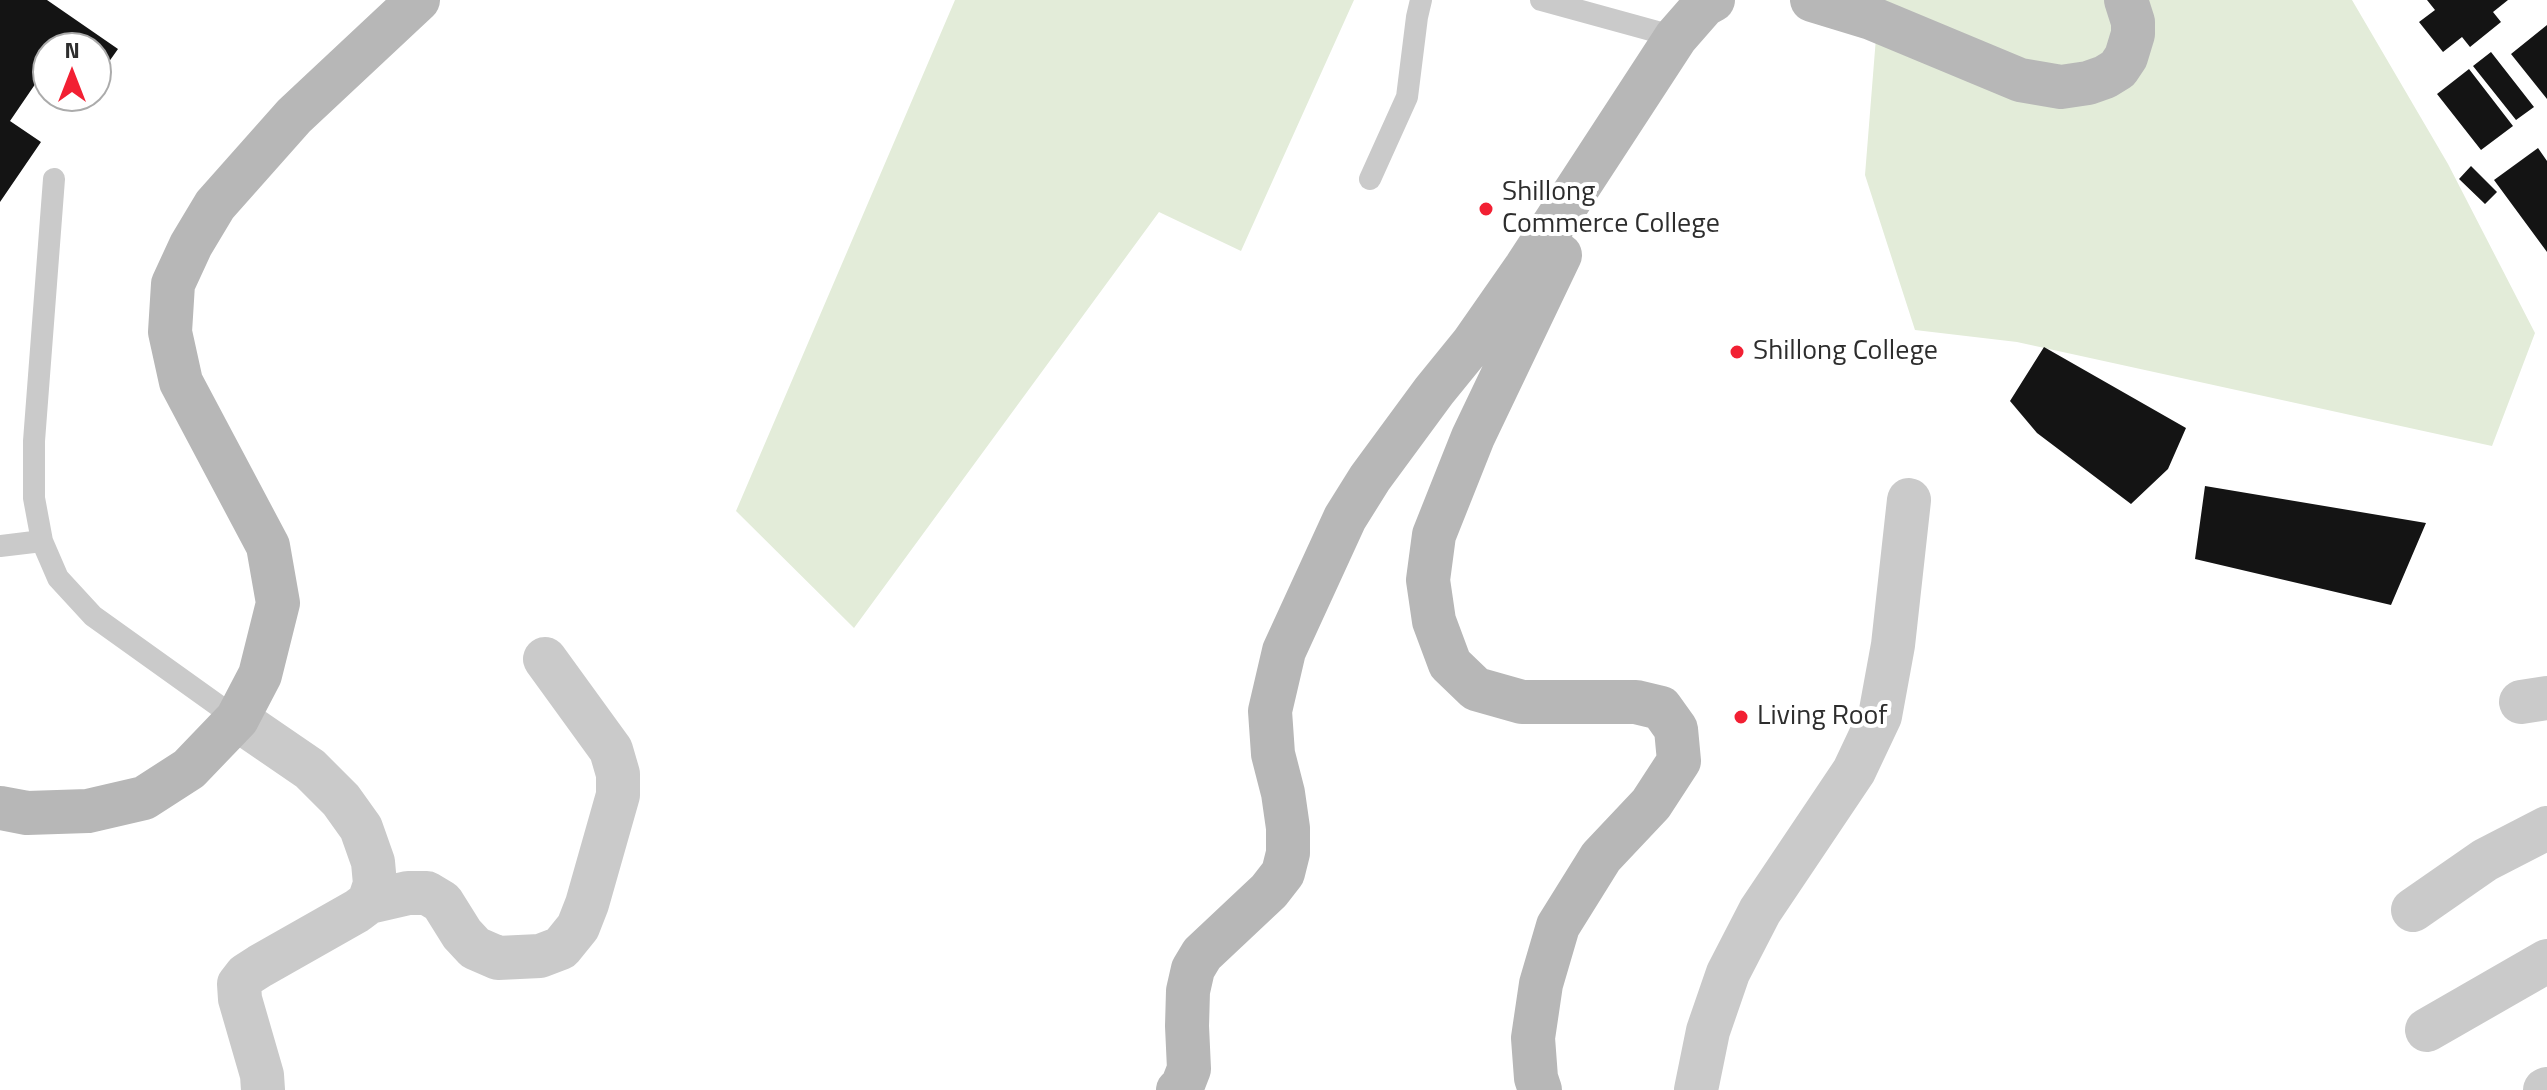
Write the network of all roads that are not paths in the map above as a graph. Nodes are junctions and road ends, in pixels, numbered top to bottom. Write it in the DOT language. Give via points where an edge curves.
graph roads {
  1 [pos="418,0"];
  2 [pos="1421,0"];
  3 [pos="1541,0"];
  4 [pos="1713,0"];
  5 [pos="1812,0"];
  6 [pos="2126,0"];
  7 [pos="1676,37"];
  8 [pos="1599,153"];
  9 [pos="54,179"];
  10 [pos="1370,179"];
  11 [pos="1909,500"];
  12 [pos="42,541"];
  13 [pos="0,546"];
  14 [pos="545,659"];
  15 [pos="237,719"];
  16 [pos="9,817"];
  17 [pos="2547,828"];
  18 [pos="369,902"];
  19 [pos="2413,910"];
  20 [pos="2547,961"];
  21 [pos="2427,1030"];
  22 [pos="263,1090"];
  23 [pos="1178,1090"];
  24 [pos="1540,1090"];
  25 [pos="1696,1090"];
  1 -- 15 [label="street" via="294,116 215,205 173,284 170,332 181,382 268,546 278,603 260,675"];
  2 -- 10 [label="lane" via="1407,97"];
  3 -- 7 [label="lane"];
  4 -- 7 [label="street"];
  5 -- 6 [label="street" via="1871,18 2020,80 2061,87 2088,83 2118,69 2133,34"];
  7 -- 8 [label="street"];
  8 -- 23 [label="street" via="1473,343 1370,478 1308,595 1284,651 1270,711 1288,828 1283,873 1193,969 1188,991 1189,1069"];
  8 -- 24 [label="street" via="1591,188 1473,437 1434,535 1428,580 1434,621 1450,664 1476,689 1522,702 1636,702 1661,708 1676,729 1679,761 1651,804 1601,857 1558,926 1533,1038"];
  9 -- 12 [label="lane" via="34,441 34,498"];
  11 -- 25 [label="street" via="1880,716 1854,771 1760,911 1728,973"];
  12 -- 13 [label="lane"];
  12 -- 15 [label="lane" via="58,578 93,616"];
  14 -- 18 [label="street" via="611,750 618,774 618,795 578,927 561,948 540,956 498,958 475,948 442,902 427,893"];
  15 -- 16 [label="street" via="189,769 144,798 88,811"];
  15 -- 18 [label="street" via="310,769 341,800 361,828 373,862 375,884"];
  17 -- 19 [label="street" via="2485,860"];
  18 -- 22 [label="street" via="260,966 239,984"];
  20 -- 21 [label="street"];
}
